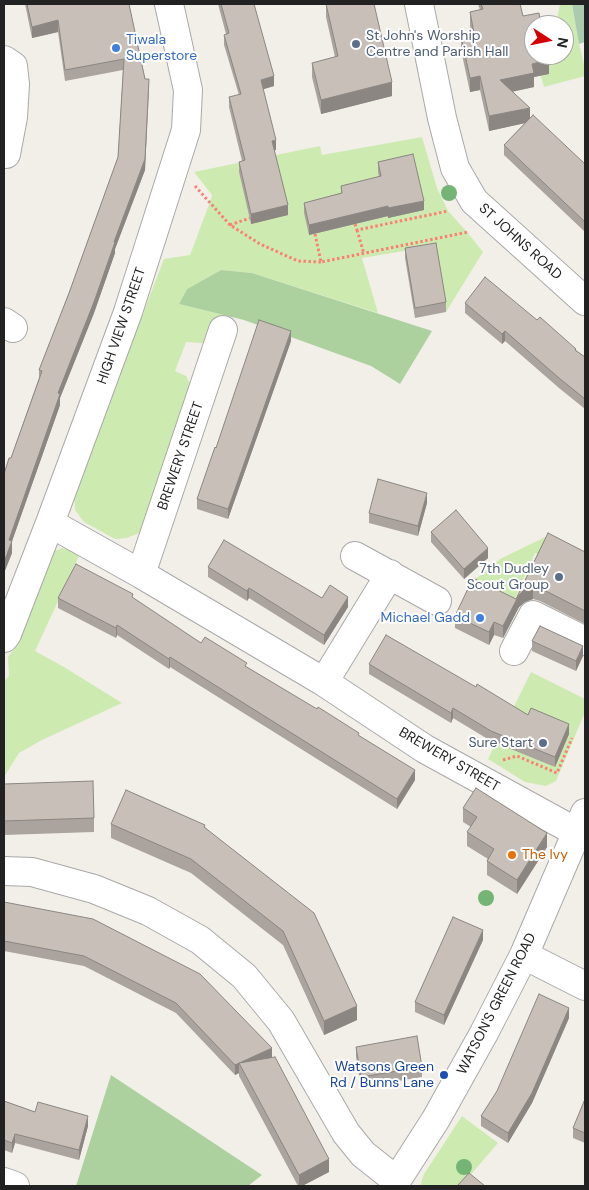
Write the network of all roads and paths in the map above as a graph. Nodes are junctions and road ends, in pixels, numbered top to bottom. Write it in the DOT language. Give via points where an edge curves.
graph roads {
  1 [pos="169,4"];
  2 [pos="420,4"];
  3 [pos="4,60"];
  4 [pos="6,154"];
  5 [pos="194,185"];
  6 [pos="450,210"];
  7 [pos="250,218"];
  8 [pos="497,221"];
  9 [pos="355,224"];
  10 [pos="230,225"];
  11 [pos="357,230"];
  12 [pos="315,234"];
  13 [pos="364,254"];
  14 [pos="321,262"];
  15 [pos="585,301"];
  16 [pos="224,330"];
  17 [pos="50,523"];
  18 [pos="356,556"];
  19 [pos="141,574"];
  20 [pos="390,574"];
  21 [pos="532,600"];
  22 [pos="437,601"];
  23 [pos="585,624"];
  24 [pos="4,638"];
  25 [pos="585,641"];
  26 [pos="514,651"];
  27 [pos="324,682"];
  28 [pos="572,738"];
  29 [pos="501,760"];
  30 [pos="582,823"];
  31 [pos="4,871"];
  32 [pos="524,955"];
  33 [pos="585,986"];
  34 [pos="4,1182"];
  35 [pos="395,1184"];
  36 [pos="15,1186"];
  1 -- 17 [label="street, HIGH VIEW STREET" via="188,90 186,130 128,312"];
  2 -- 8 [label="street, ST JOHNS ROAD" via="455,168 474,201"];
  3 -- 4 [label="street" via="13,66 15,84 14,117"];
  5 -- 10 [label="path"];
  6 -- 11 [label="path"];
  7 -- 10 [label="path"];
  8 -- 13 [label="path" via="467,232"];
  8 -- 15 [label="street, ST JOHNS ROAD"];
  9 -- 11 [label="path"];
  10 -- 14 [label="path" via="260,244 298,261"];
  11 -- 13 [label="path"];
  12 -- 14 [label="path"];
  13 -- 14 [label="path"];
  16 -- 19 [label="street, BREWERY STREET" via="202,364"];
  17 -- 19 [label="street, BREWERY STREET"];
  17 -- 24 [label="street, HIGH VIEW STREET"];
  18 -- 20 [label="street"];
  19 -- 27 [label="street, BREWERY STREET"];
  20 -- 22 [label="street"];
  20 -- 27 [label="street"];
  21 -- 23 [label="street"];
  25 -- 26 [label="street" via="533,615"];
  27 -- 30 [label="street, BREWERY STREET" via="425,749"];
  28 -- 29 [label="path" via="557,773 517,756"];
  30 -- 32 [label="street, WATSON'S GREEN ROAD"];
  31 -- 35 [label="street" via="32,872 94,889 148,911 200,940 244,976 282,1021 346,1133"];
  32 -- 33 [label="street"];
  32 -- 35 [label="street, WATSON'S GREEN ROAD" via="436,1120"];
  34 -- 36 [label="street"];
}
